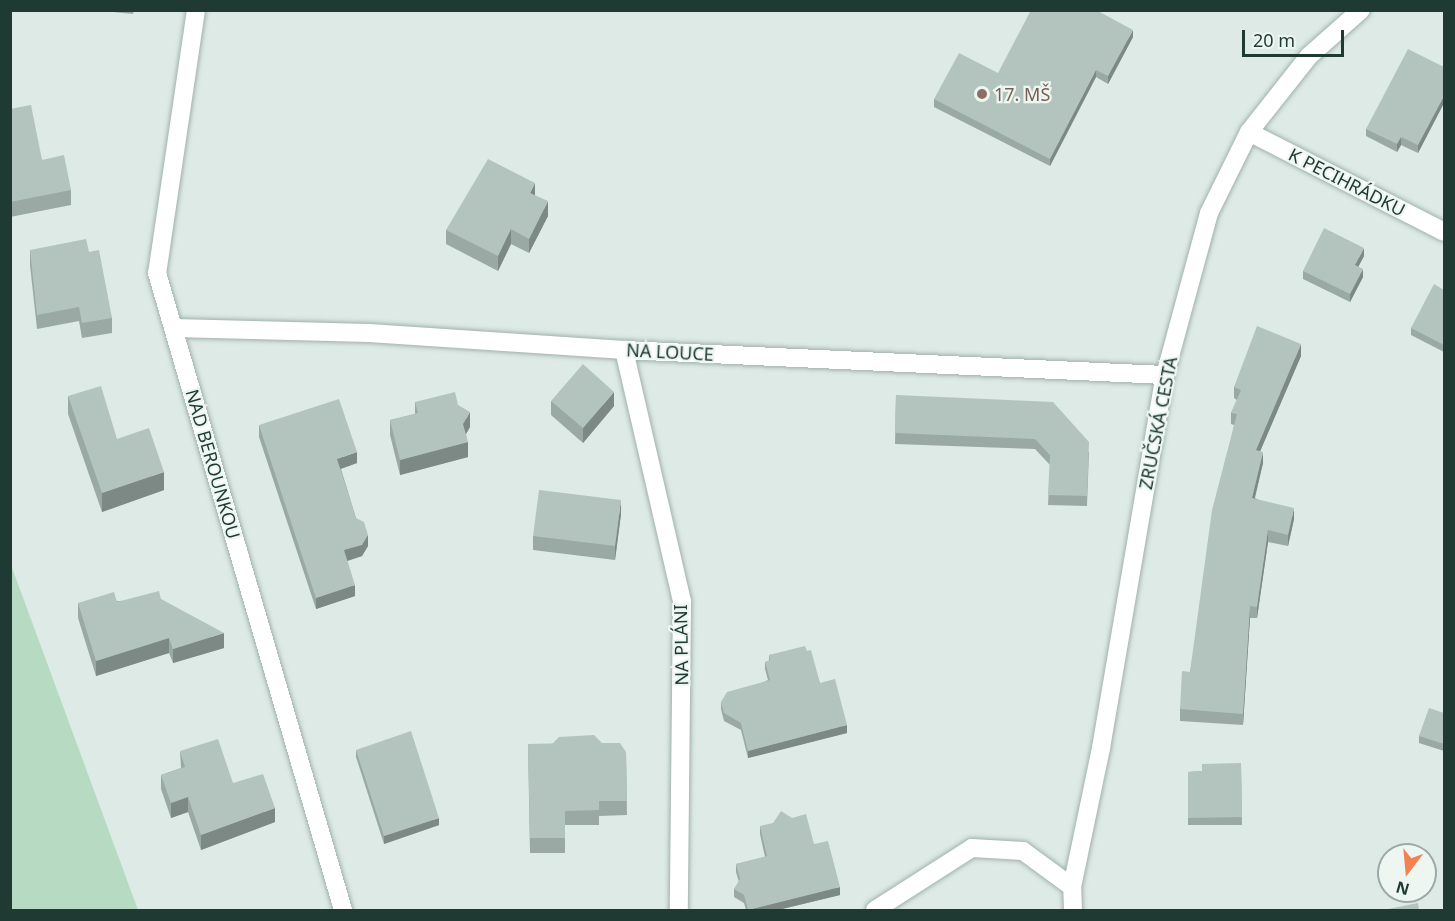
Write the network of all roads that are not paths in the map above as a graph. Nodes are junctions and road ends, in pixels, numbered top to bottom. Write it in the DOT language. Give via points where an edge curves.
graph roads {
  1 [pos="196,10"];
  2 [pos="1361,10"];
  3 [pos="1250,132"];
  4 [pos="1444,232"];
  5 [pos="174,328"];
  6 [pos="624,350"];
  7 [pos="1165,375"];
  8 [pos="1072,887"];
  9 [pos="343,910"];
  10 [pos="679,910"];
  11 [pos="875,910"];
  12 [pos="1073,910"];
  1 -- 5 [label="street, NAD BEROUNKOU" via="157,273"];
  2 -- 3 [label="street, ZRUČSKÁ CESTA" via="1309,56"];
  3 -- 4 [label="street, K PECIHRÁDKU"];
  3 -- 7 [label="street, ZRUČSKÁ CESTA" via="1209,213"];
  5 -- 6 [label="street, NA LOUCE" via="369,333"];
  5 -- 9 [label="street, NAD BEROUNKOU"];
  6 -- 7 [label="street, NA LOUCE"];
  6 -- 10 [label="street, NA PLÁNI" via="682,602"];
  7 -- 8 [label="street, ZRUČSKÁ CESTA" via="1101,748"];
  8 -- 11 [label="street" via="1023,851 972,849"];
  8 -- 12 [label="street, ZRUČSKÁ CESTA"];
}
